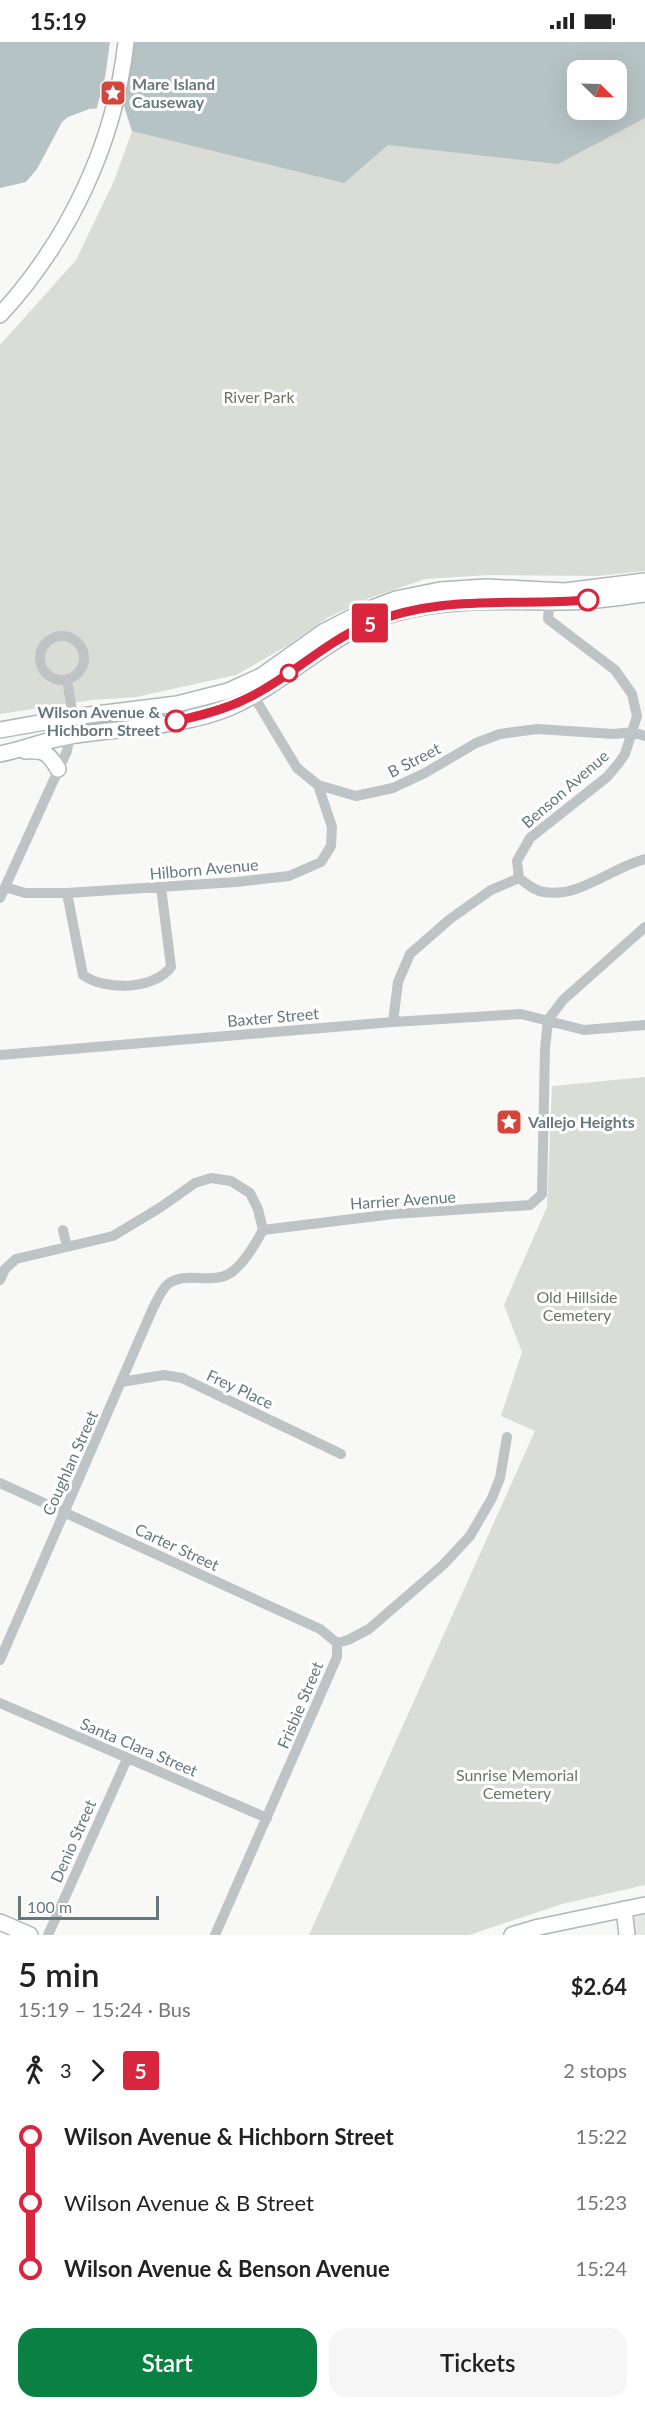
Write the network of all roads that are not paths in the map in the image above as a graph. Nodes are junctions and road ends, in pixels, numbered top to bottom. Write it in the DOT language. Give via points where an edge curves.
graph roads {
  1 [pos="117,42"];
  2 [pos="126,42"];
  3 [pos="102,131"];
  4 [pos="0,301"];
  5 [pos="0,315"];
  6 [pos="645,581"];
  7 [pos="645,594"];
  8 [pos="550,596"];
  9 [pos="67,679"];
  10 [pos="250,689"];
  11 [pos="73,717"];
  12 [pos="0,730"];
  13 [pos="633,732"];
  14 [pos="70,736"];
  15 [pos="645,736"];
  16 [pos="5,753"];
  17 [pos="58,769"];
  18 [pos="318,785"];
  19 [pos="645,859"];
  20 [pos="519,878"];
  21 [pos="5,887"];
  22 [pos="161,887"];
  23 [pos="67,893"];
  24 [pos="0,898"];
  25 [pos="645,927"];
  26 [pos="548,1020"];
  27 [pos="393,1022"];
  28 [pos="645,1025"];
  29 [pos="0,1055"];
  30 [pos="63,1230"];
  31 [pos="263,1230"];
  32 [pos="67,1247"];
  33 [pos="0,1280"];
  34 [pos="122,1382"];
  35 [pos="507,1437"];
  36 [pos="340,1454"];
  37 [pos="0,1483"];
  38 [pos="65,1512"];
  39 [pos="338,1643"];
  40 [pos="0,1660"];
  41 [pos="0,1703"];
  42 [pos="127,1759"];
  43 [pos="267,1818"];
  44 [pos="645,1905"];
  45 [pos="624,1910"];
  46 [pos="0,1922"];
  47 [pos="30,1935"];
  48 [pos="48,1935"];
  49 [pos="215,1935"];
  50 [pos="512,1935"];
  51 [pos="627,1935"];
  1 -- 3 [label="main road"];
  2 -- 3 [label="main road" via="120,88"];
  3 -- 4 [label="main road" via="57,224"];
  3 -- 5 [label="main road" via="84,188 60,236"];
  6 -- 8 [label="main road"];
  7 -- 8 [label="main road" via="597,600"];
  8 -- 10 [label="main road" via="439,604 397,614 365,625 326,645 287,674"];
  8 -- 13 [label="street, Benson Avenue" via="548,619 615,670 632,694 637,716"];
  9 -- 9 [label="street" via="75,676 82,665 82,650 70,638 53,638 41,652 40,662 53,678"];
  9 -- 11 [label="street"];
  10 -- 11 [label="main road" via="177,704"];
  10 -- 14 [label="main road" via="230,707 210,714"];
  10 -- 18 [label="street, B Street" via="297,768"];
  11 -- 12 [label="main road"];
  11 -- 14 [label="street"];
  13 -- 15 [label="street, B Street"];
  13 -- 18 [label="street, B Street" via="512,732 476,743 425,773 375,794 356,796"];
  13 -- 20 [label="street, Benson Avenue" via="625,754 607,777 530,838 517,861"];
  14 -- 16 [label="main road"];
  14 -- 17 [label="street"];
  16 -- 17 [label="main road" via="41,750"];
  17 -- 21 [label="street"];
  18 -- 22 [label="street, Hilborn Avenue" via="332,827 331,846 321,862 289,876"];
  19 -- 20 [label="street" via="566,892 544,892"];
  20 -- 27 [label="street" via="491,890 410,954 398,982"];
  21 -- 23 [label="street, Hilborn Avenue" via="25,893"];
  21 -- 24 [label="street"];
  22 -- 23 [label="street, Hilborn Avenue"];
  22 -- 23 [label="street" via="171,967 151,982 110,986 83,975"];
  25 -- 26 [label="street" via="563,1000"];
  26 -- 27 [label="street, Baxter Street" via="521,1014"];
  26 -- 28 [label="street, Baxter Street" via="584,1030"];
  26 -- 31 [label="street, Harrier Avenue" via="542,1194 530,1205 393,1214"];
  27 -- 29 [label="street, Baxter Street"];
  30 -- 32 [label="street"];
  31 -- 32 [label="street" via="250,1193 231,1181 211,1178 195,1183 113,1236"];
  31 -- 34 [label="street, Coughlan Street" via="232,1272 220,1278 186,1278 166,1286"];
  32 -- 33 [label="street" via="16,1259"];
  34 -- 36 [label="street, Frey Place" via="164,1375 182,1378"];
  34 -- 38 [label="street, Coughlan Street"];
  35 -- 39 [label="street" via="500,1478 478,1527 442,1565 369,1629"];
  37 -- 38 [label="street, Carter Street"];
  38 -- 39 [label="street, Carter Street" via="320,1629"];
  38 -- 40 [label="street, Coughlan Street"];
  39 -- 43 [label="street, Frisbie Street" via="337,1657"];
  41 -- 42 [label="street, Santa Clara Street"];
  42 -- 43 [label="street, Santa Clara Street"];
  42 -- 48 [label="street, Denio Street"];
  43 -- 49 [label="street, Frisbie Street"];
  44 -- 45 [label="main road"];
  45 -- 50 [label="main road"];
  45 -- 51 [label="main road"];
  46 -- 47 [label="main road"];
}
